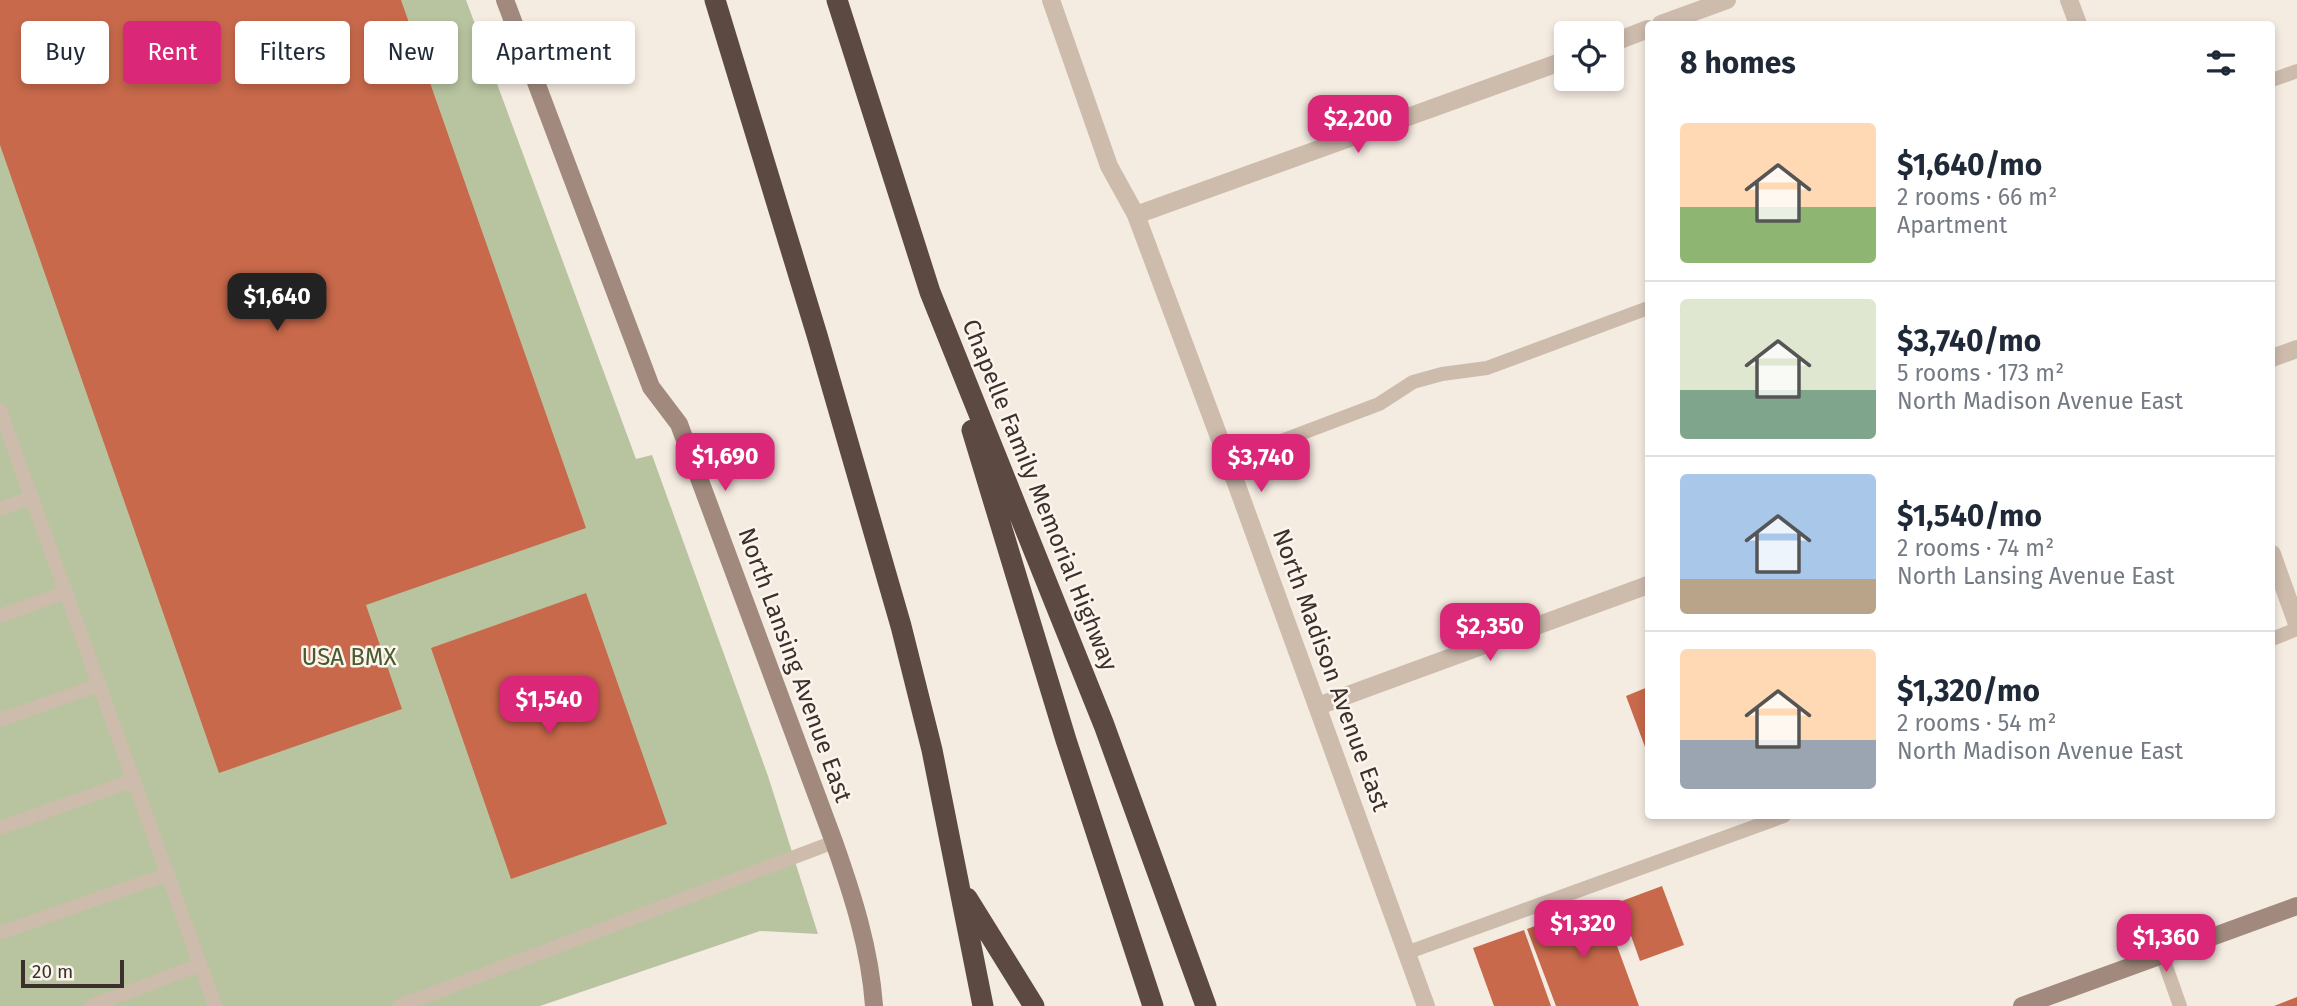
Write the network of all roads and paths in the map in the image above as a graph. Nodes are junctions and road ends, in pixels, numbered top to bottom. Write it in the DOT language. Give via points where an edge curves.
graph roads {
  1 [pos="505,0"];
  2 [pos="715,0"];
  3 [pos="837,0"];
  4 [pos="1051,0"];
  5 [pos="1727,0"];
  6 [pos="2069,0"];
  7 [pos="1669,21"];
  8 [pos="2077,21"];
  9 [pos="1645,30"];
  10 [pos="1624,38"];
  11 [pos="1554,64"];
  12 [pos="2297,71"];
  13 [pos="2275,79"];
  14 [pos="1136,215"];
  15 [pos="930,292"];
  16 [pos="1645,309"];
  17 [pos="2297,349"];
  18 [pos="2275,357"];
  19 [pos="0,410"];
  20 [pos="1228,461"];
  21 [pos="32,497"];
  22 [pos="0,509"];
  23 [pos="2275,563"];
  24 [pos="1645,586"];
  25 [pos="66,592"];
  26 [pos="0,616"];
  27 [pos="2297,627"];
  28 [pos="2275,638"];
  29 [pos="99,685"];
  30 [pos="1318,706"];
  31 [pos="0,720"];
  32 [pos="134,780"];
  33 [pos="1776,819"];
  34 [pos="0,828"];
  35 [pos="834,842"];
  36 [pos="168,874"];
  37 [pos="960,888"];
  38 [pos="2297,906"];
  39 [pos="0,933"];
  40 [pos="1406,953"];
  41 [pos="2162,955"];
  42 [pos="200,965"];
  43 [pos="91,1006"];
  44 [pos="215,1006"];
  45 [pos="399,1006"];
  46 [pos="874,1006"];
  47 [pos="983,1006"];
  48 [pos="1034,1006"];
  49 [pos="1153,1006"];
  50 [pos="1206,1006"];
  51 [pos="1426,1006"];
  52 [pos="2022,1006"];
  53 [pos="2180,1006"];
  1 -- 35 [label="street, North Lansing Avenue East" via="651,387 679,425"];
  2 -- 37 [label="highway" via="901,626"];
  3 -- 15 [label="highway, Chapelle Family Memorial Highway"];
  4 -- 14 [label="street, North Madison Avenue East" via="1109,166"];
  5 -- 7 [label="street"];
  6 -- 8 [label="street"];
  9 -- 10 [label="street"];
  11 -- 14 [label="street"];
  12 -- 13 [label="lane"];
  14 -- 20 [label="street, North Madison Avenue East"];
  15 -- 49 [label="highway" via="1066,740"];
  15 -- 50 [label="highway, Chapelle Family Memorial Highway" via="1104,725"];
  16 -- 20 [label="lane" via="1487,368 1413,382 1380,404"];
  17 -- 18 [label="street"];
  19 -- 21 [label="lane"];
  20 -- 30 [label="street, North Madison Avenue East"];
  21 -- 22 [label="lane"];
  21 -- 25 [label="lane"];
  23 -- 27 [label="street"];
  24 -- 30 [label="street"];
  25 -- 26 [label="lane"];
  25 -- 29 [label="lane"];
  27 -- 28 [label="lane"];
  29 -- 31 [label="lane"];
  29 -- 32 [label="lane"];
  30 -- 40 [label="street, North Madison Avenue East"];
  32 -- 34 [label="lane"];
  32 -- 36 [label="lane"];
  33 -- 40 [label="lane"];
  35 -- 45 [label="lane"];
  35 -- 46 [label="street, North Lansing Avenue East" via="870,958"];
  36 -- 39 [label="lane"];
  36 -- 42 [label="lane"];
  37 -- 47 [label="highway"];
  37 -- 48 [label="highway"];
  38 -- 41 [label="street"];
  40 -- 51 [label="street, North Madison Avenue East"];
  41 -- 52 [label="street"];
  41 -- 53 [label="lane"];
  42 -- 43 [label="lane"];
  42 -- 44 [label="lane"];
}
